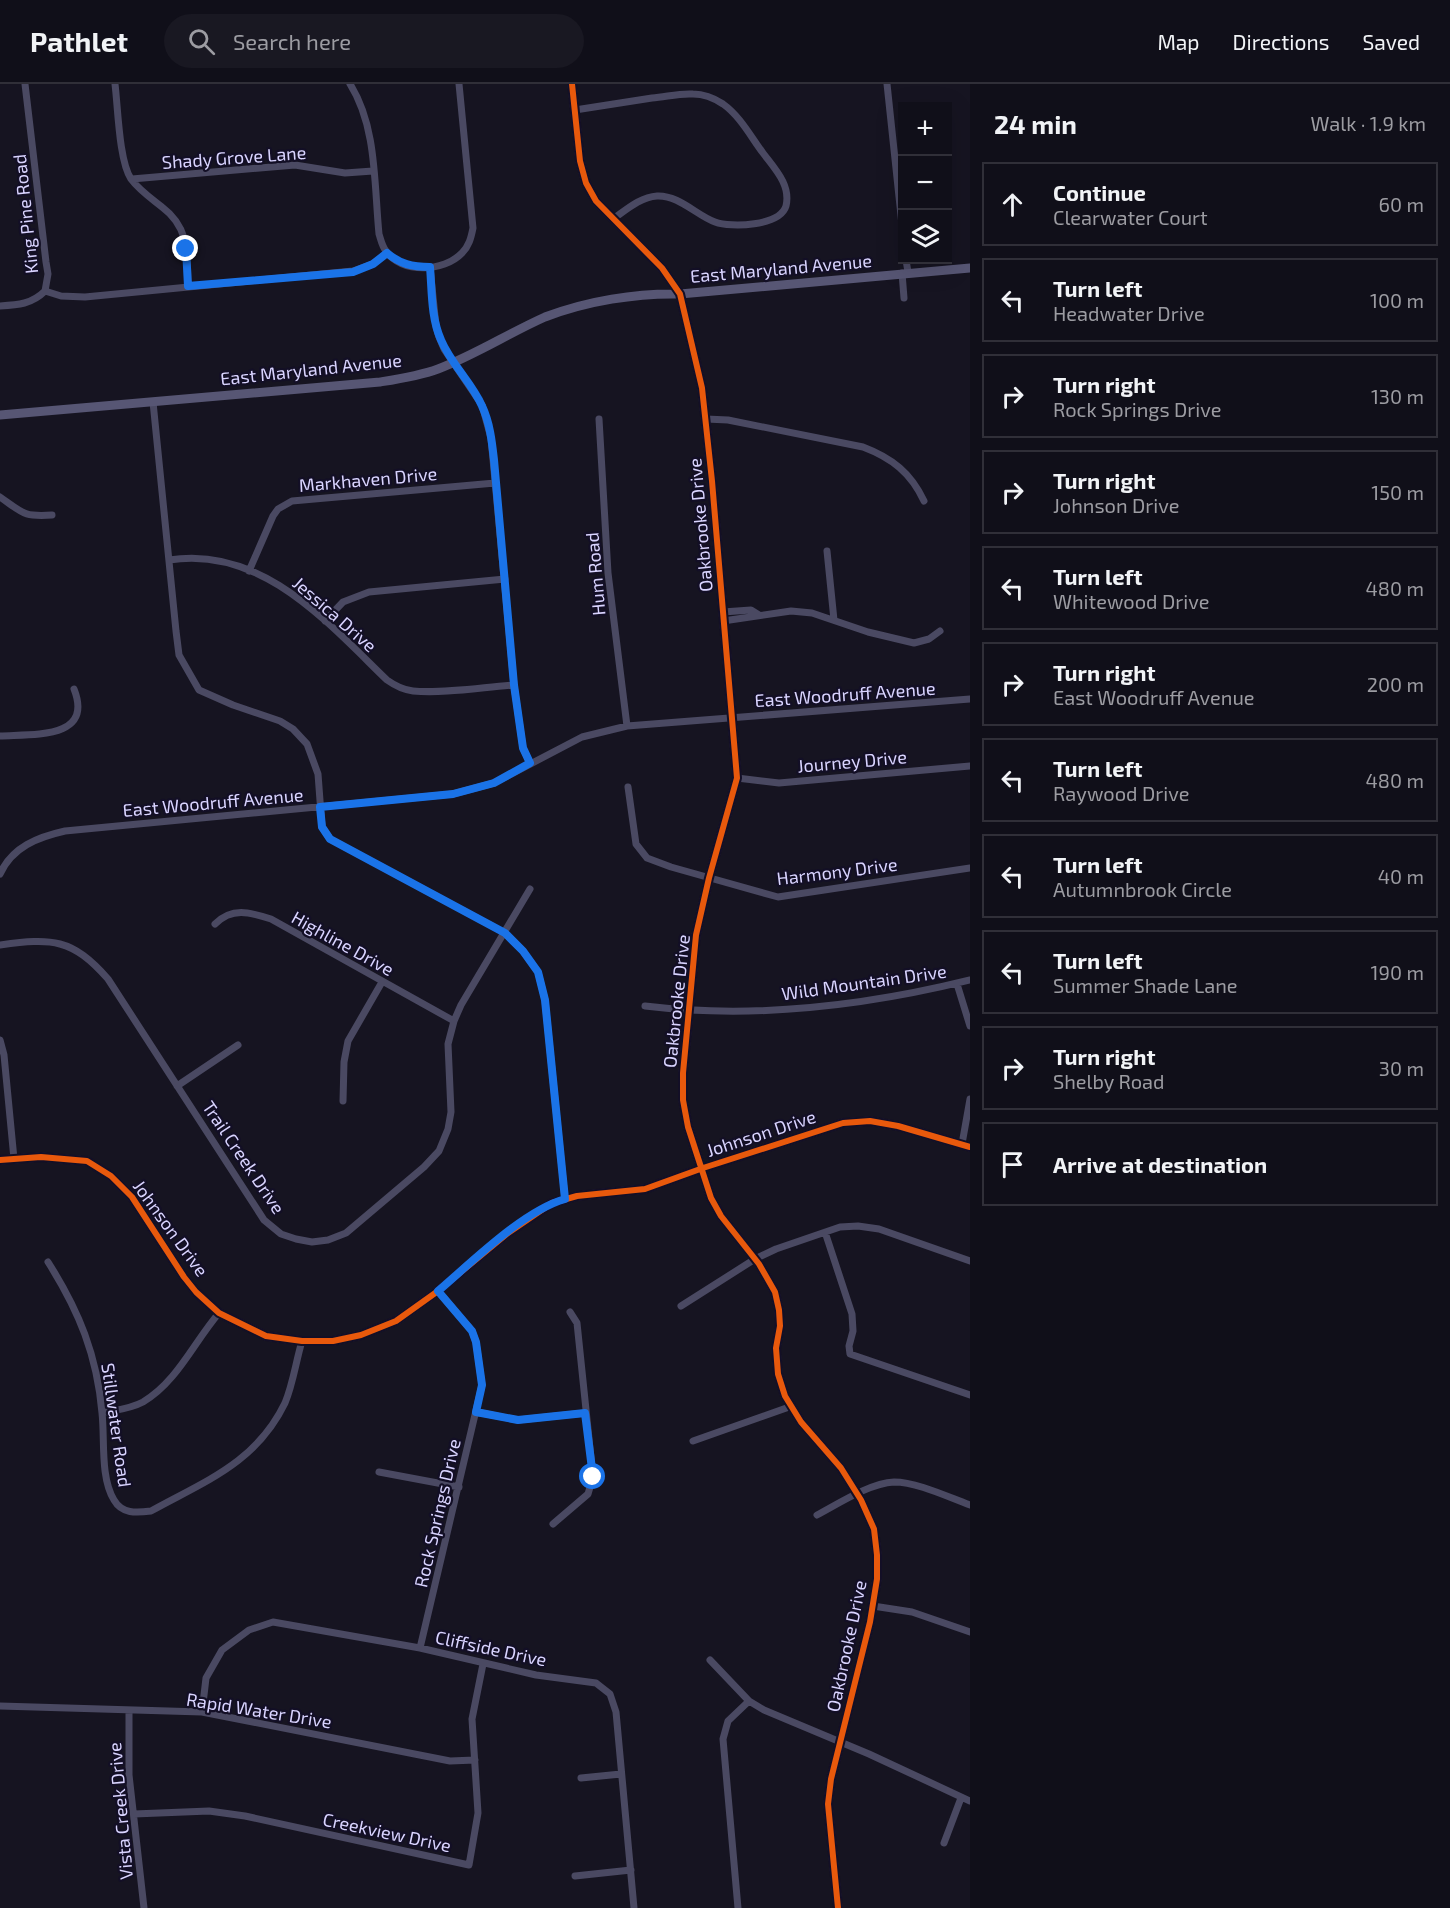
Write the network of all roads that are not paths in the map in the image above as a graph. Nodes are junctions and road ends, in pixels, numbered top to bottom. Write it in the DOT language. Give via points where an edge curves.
graph roads {
  1 [pos="25,84"];
  2 [pos="116,84"];
  3 [pos="350,84"];
  4 [pos="459,84"];
  5 [pos="572,84"];
  6 [pos="887,84"];
  7 [pos="575,110"];
  8 [pos="373,171"];
  9 [pos="132,179"];
  10 [pos="901,210"];
  11 [pos="613,219"];
  12 [pos="387,253"];
  13 [pos="905,264"];
  14 [pos="430,267"];
  15 [pos="970,268"];
  16 [pos="904,273"];
  17 [pos="188,286"];
  18 [pos="45,291"];
  19 [pos="680,294"];
  20 [pos="904,298"];
  21 [pos="0,306"];
  22 [pos="454,362"];
  23 [pos="153,402"];
  24 [pos="0,415"];
  25 [pos="599,419"];
  26 [pos="706,419"];
  27 [pos="495,483"];
  28 [pos="0,496"];
  29 [pos="924,501"];
  30 [pos="52,515"];
  31 [pos="826,551"];
  32 [pos="169,560"];
  33 [pos="249,571"];
  34 [pos="505,579"];
  35 [pos="723,617"];
  36 [pos="324,621"];
  37 [pos="834,621"];
  38 [pos="940,631"];
  39 [pos="514,685"];
  40 [pos="74,688"];
  41 [pos="970,699"];
  42 [pos="733,718"];
  43 [pos="627,726"];
  44 [pos="0,736"];
  45 [pos="530,763"];
  46 [pos="970,766"];
  47 [pos="737,778"];
  48 [pos="628,788"];
  49 [pos="320,807"];
  50 [pos="970,868"];
  51 [pos="0,874"];
  52 [pos="709,878"];
  53 [pos="530,889"];
  54 [pos="215,924"];
  55 [pos="505,933"];
  56 [pos="0,945"];
  57 [pos="970,980"];
  58 [pos="382,982"];
  59 [pos="957,984"];
  60 [pos="645,1006"];
  61 [pos="689,1011"];
  62 [pos="454,1020"];
  63 [pos="970,1026"];
  64 [pos="0,1040"];
  65 [pos="238,1046"];
  66 [pos="177,1086"];
  67 [pos="970,1099"];
  68 [pos="343,1101"];
  69 [pos="966,1145"];
  70 [pos="14,1159"];
  71 [pos="0,1160"];
  72 [pos="703,1168"];
  73 [pos="565,1199"];
  74 [pos="825,1232"];
  75 [pos="755,1259"];
  76 [pos="970,1261"];
  77 [pos="48,1262"];
  78 [pos="438,1291"];
  79 [pos="681,1306"];
  80 [pos="570,1312"];
  81 [pos="219,1313"];
  82 [pos="302,1341"];
  83 [pos="970,1395"];
  84 [pos="792,1406"];
  85 [pos="476,1412"];
  86 [pos="102,1413"];
  87 [pos="585,1413"];
  88 [pos="693,1441"];
  89 [pos="380,1472"];
  90 [pos="459,1487"];
  91 [pos="857,1495"];
  92 [pos="970,1505"];
  93 [pos="817,1515"];
  94 [pos="553,1524"];
  95 [pos="873,1606"];
  96 [pos="970,1632"];
  97 [pos="420,1648"];
  98 [pos="710,1660"];
  99 [pos="483,1664"];
  100 [pos="749,1701"];
  101 [pos="0,1706"];
  102 [pos="129,1711"];
  103 [pos="202,1712"];
  104 [pos="840,1743"];
  105 [pos="475,1760"];
  106 [pos="621,1774"];
  107 [pos="581,1778"];
  108 [pos="961,1798"];
  109 [pos="970,1800"];
  110 [pos="134,1814"];
  111 [pos="944,1843"];
  112 [pos="631,1870"];
  113 [pos="575,1876"];
  114 [pos="144,1908"];
  115 [pos="634,1908"];
  116 [pos="738,1908"];
  117 [pos="838,1908"];
  1 -- 18 [label="street, King Pine Road" via="46,262"];
  2 -- 9 [label="street" via="124,165"];
  3 -- 8 [label="street" via="366,120"];
  4 -- 14 [label="street" via="473,228 460,255"];
  5 -- 7 [label="street, Oakbrooke Drive"];
  6 -- 10 [label="street"];
  7 -- 11 [label="street, Oakbrooke Drive" via="586,183"];
  7 -- 11 [label="street" via="683,94 715,99 735,114 780,176 786,194 783,211 769,222 716,222 680,202 658,196 640,201"];
  8 -- 9 [label="street, Shady Grove Lane" via="345,173 295,165"];
  8 -- 12 [label="street" via="379,234"];
  9 -- 17 [label="street" via="183,231"];
  11 -- 19 [label="street, Oakbrooke Drive" via="662,268"];
  12 -- 14 [label="street" via="400,263"];
  12 -- 17 [label="street" via="353,272"];
  13 -- 16 [label="street"];
  14 -- 22 [label="street" via="436,326 444,349"];
  15 -- 16 [label="street, East Maryland Avenue"];
  16 -- 19 [label="street, East Maryland Avenue"];
  16 -- 20 [label="street"];
  17 -- 18 [label="street" via="72,297"];
  18 -- 21 [label="street, King Pine Road" via="26,303"];
  19 -- 22 [label="street, East Maryland Avenue" via="629,297 571,309 546,317"];
  19 -- 26 [label="street, Oakbrooke Drive"];
  22 -- 23 [label="street, East Maryland Avenue" via="422,374 380,382"];
  22 -- 27 [label="street" via="482,405 491,438"];
  23 -- 24 [label="street, East Maryland Avenue"];
  23 -- 32 [label="street"];
  25 -- 43 [label="street, Hum Road" via="608,573"];
  26 -- 29 [label="street" via="728,420 873,451 897,464 912,479"];
  26 -- 35 [label="street, Oakbrooke Drive"];
  27 -- 33 [label="street, Markhaven Drive" via="292,501 273,516"];
  27 -- 34 [label="street"];
  28 -- 30 [label="street" via="32,517"];
  31 -- 37 [label="street"];
  32 -- 33 [label="street, Jessica Drive" via="210,558"];
  32 -- 49 [label="street" via="179,655 193,682 199,690 279,721 297,734 312,755 318,774"];
  33 -- 36 [label="street, Jessica Drive" via="295,595"];
  34 -- 36 [label="street" via="369,592 342,603"];
  34 -- 39 [label="street"];
  35 -- 37 [label="street" via="791,611"];
  35 -- 42 [label="street, Oakbrooke Drive"];
  36 -- 39 [label="street, Jessica Drive" via="387,680 402,688 420,691"];
  37 -- 38 [label="street" via="906,642 921,642"];
  39 -- 45 [label="street" via="523,748"];
  40 -- 44 [label="street" via="77,715 70,725 59,731"];
  41 -- 42 [label="street, East Woodruff Avenue"];
  42 -- 43 [label="street, East Woodruff Avenue"];
  42 -- 47 [label="street, Oakbrooke Drive"];
  43 -- 45 [label="street, East Woodruff Avenue" via="582,737"];
  45 -- 49 [label="street, East Woodruff Avenue" via="494,783 453,794"];
  46 -- 47 [label="street, Journey Drive" via="779,783"];
  47 -- 52 [label="street, Oakbrooke Drive"];
  48 -- 52 [label="street, Harmony Drive" via="636,844 647,858"];
  49 -- 51 [label="street, East Woodruff Avenue" via="65,831 42,836 20,848"];
  49 -- 55 [label="street" via="322,827 330,839"];
  50 -- 52 [label="street, Harmony Drive" via="778,897"];
  52 -- 61 [label="street, Oakbrooke Drive" via="696,935"];
  53 -- 55 [label="street, Trail Creek Drive"];
  54 -- 58 [label="street, Highline Drive" via="225,915 236,913 270,919"];
  55 -- 62 [label="street, Trail Creek Drive"];
  55 -- 73 [label="street" via="538,972 545,1000"];
  56 -- 66 [label="street, Trail Creek Drive" via="52,942 81,952 108,979"];
  57 -- 59 [label="street, Wild Mountain Drive"];
  58 -- 62 [label="street, Highline Drive"];
  58 -- 68 [label="street" via="348,1041"];
  59 -- 61 [label="street, Wild Mountain Drive" via="804,1008"];
  59 -- 63 [label="street"];
  60 -- 61 [label="street, Wild Mountain Drive"];
  61 -- 72 [label="street, Oakbrooke Drive" via="683,1100"];
  62 -- 66 [label="street, Trail Creek Drive" via="447,1057 452,1112 439,1151 346,1233 328,1240 296,1239 281,1234 264,1220"];
  64 -- 70 [label="street"];
  65 -- 66 [label="street"];
  67 -- 69 [label="street"];
  69 -- 72 [label="street, Johnson Drive" via="870,1121 843,1124"];
  70 -- 71 [label="street, Johnson Drive"];
  70 -- 81 [label="street, Johnson Drive" via="87,1161 111,1176 132,1197 184,1277"];
  72 -- 73 [label="street, Johnson Drive" via="645,1189"];
  72 -- 75 [label="street, Oakbrooke Drive" via="711,1198 721,1216"];
  73 -- 78 [label="street, Johnson Drive" via="515,1227"];
  74 -- 75 [label="street"];
  74 -- 76 [label="street" via="840,1227 879,1229"];
  74 -- 83 [label="street" via="852,1314 850,1354"];
  75 -- 79 [label="street"];
  75 -- 84 [label="street, Oakbrooke Drive" via="775,1292 780,1318 778,1374"];
  77 -- 86 [label="street, Stillwater Road" via="77,1311 89,1344"];
  78 -- 82 [label="street, Johnson Drive" via="378,1330 346,1339"];
  78 -- 85 [label="street, Rock Springs Drive" via="472,1331 476,1342 482,1385"];
  80 -- 87 [label="street" via="577,1323"];
  81 -- 82 [label="street, Johnson Drive" via="266,1336"];
  81 -- 86 [label="street" via="159,1391 127,1408"];
  82 -- 86 [label="street, Stillwater Road" via="286,1401 272,1427 220,1475 151,1511 126,1511 112,1498 103,1451"];
  84 -- 88 [label="street"];
  84 -- 91 [label="street, Oakbrooke Drive" via="841,1468"];
  85 -- 87 [label="street" via="518,1420"];
  85 -- 90 [label="street, Rock Springs Drive"];
  87 -- 94 [label="street" via="592,1486"];
  89 -- 90 [label="street"];
  90 -- 97 [label="street, Rock Springs Drive"];
  91 -- 92 [label="street" via="893,1482"];
  91 -- 93 [label="street"];
  91 -- 95 [label="street, Oakbrooke Drive" via="874,1529 877,1579"];
  95 -- 96 [label="street" via="912,1612"];
  95 -- 104 [label="street, Oakbrooke Drive"];
  97 -- 99 [label="street, Cliffside Drive"];
  97 -- 103 [label="street, Cliffside Drive" via="273,1622 249,1630 222,1650 206,1678"];
  98 -- 100 [label="street"];
  99 -- 105 [label="street, Creekview Drive" via="472,1719"];
  99 -- 106 [label="street, Cliffside Drive" via="603,1687 616,1712"];
  100 -- 104 [label="street"];
  100 -- 116 [label="street" via="728,1721 723,1739"];
  101 -- 102 [label="street, Rapid Water Drive"];
  102 -- 103 [label="street, Rapid Water Drive"];
  102 -- 110 [label="street, Vista Creek Drive" via="129,1774"];
  103 -- 105 [label="street, Rapid Water Drive" via="450,1761"];
  104 -- 108 [label="street"];
  104 -- 117 [label="street, Oakbrooke Drive" via="828,1804"];
  105 -- 110 [label="street, Creekview Drive" via="478,1813 469,1865 245,1816 209,1811"];
  106 -- 107 [label="street"];
  106 -- 112 [label="street, Cliffside Drive"];
  108 -- 109 [label="street"];
  108 -- 111 [label="street"];
  110 -- 114 [label="street, Vista Creek Drive"];
  112 -- 113 [label="street"];
  112 -- 115 [label="street, Cliffside Drive"];
}
